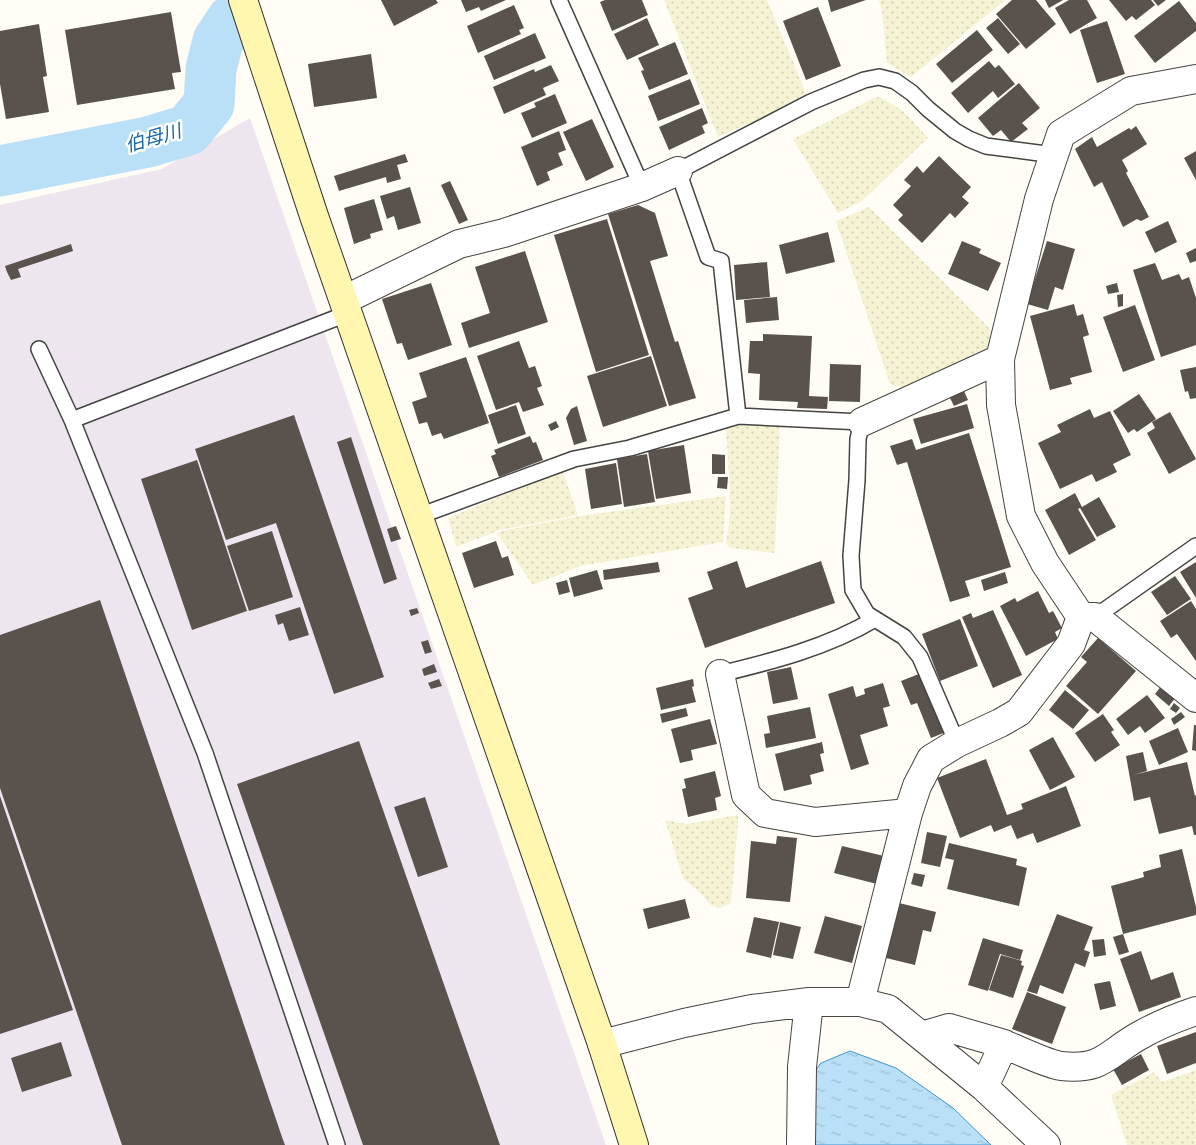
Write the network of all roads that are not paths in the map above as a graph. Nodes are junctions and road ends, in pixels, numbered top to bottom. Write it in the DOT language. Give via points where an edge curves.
graph roads {
  1 [pos="243,0"];
  2 [pos="559,0"];
  3 [pos="1196,79"];
  4 [pos="1054,156"];
  5 [pos="678,171"];
  6 [pos="642,187"];
  7 [pos="346,306"];
  8 [pos="40,349"];
  9 [pos="1000,359"];
  10 [pos="738,416"];
  11 [pos="72,420"];
  12 [pos="862,422"];
  13 [pos="419,516"];
  14 [pos="1196,546"];
  15 [pos="1088,617"];
  16 [pos="875,619"];
  17 [pos="720,674"];
  18 [pos="1196,698"];
  19 [pos="956,743"];
  20 [pos="908,814"];
  21 [pos="809,1002"];
  22 [pos="860,1002"];
  23 [pos="1196,1011"];
  24 [pos="922,1036"];
  25 [pos="602,1044"];
  26 [pos="1004,1044"];
  27 [pos="984,1087"];
  28 [pos="337,1145"];
  29 [pos="634,1145"];
  30 [pos="801,1145"];
  31 [pos="1046,1145"];
  1 -- 7 [label="street"];
  2 -- 6 [label="lane"];
  3 -- 4 [label="street" via="1131,91 1060,134"];
  4 -- 5 [label="lane" via="986,146 969,139 895,81 880,77 864,80 811,102"];
  4 -- 9 [label="street" via="1039,199"];
  5 -- 6 [label="street"];
  5 -- 10 [label="lane" via="708,257 721,261"];
  6 -- 7 [label="street" via="504,233 459,244"];
  7 -- 11 [label="lane"];
  7 -- 13 [label="street"];
  8 -- 11 [label="lane"];
  9 -- 12 [label="street"];
  9 -- 15 [label="street" via="1001,405 1021,516 1045,563"];
  10 -- 12 [label="lane"];
  10 -- 13 [label="lane" via="630,448 574,459"];
  11 -- 28 [label="lane" via="204,753"];
  12 -- 16 [label="lane" via="858,438 851,556 853,590 867,614"];
  13 -- 25 [label="street"];
  14 -- 15 [label="lane"];
  15 -- 18 [label="street"];
  15 -- 19 [label="street" via="1019,712"];
  16 -- 17 [label="lane" via="850,634 774,661"];
  16 -- 19 [label="lane" via="904,637 920,657"];
  17 -- 20 [label="street" via="746,795 765,813 815,822"];
  19 -- 20 [label="street" via="932,760 917,786"];
  20 -- 22 [label="street"];
  21 -- 22 [label="street"];
  21 -- 25 [label="street" via="752,1009"];
  21 -- 30 [label="street" via="802,1067"];
  22 -- 24 [label="street" via="888,1009"];
  23 -- 26 [label="street" via="1169,1021 1136,1038 1104,1061 1087,1066 1059,1066"];
  24 -- 26 [label="street" via="949,1028"];
  24 -- 27 [label="street"];
  25 -- 29 [label="street"];
  26 -- 27 [label="street"];
  27 -- 31 [label="street"];
}
